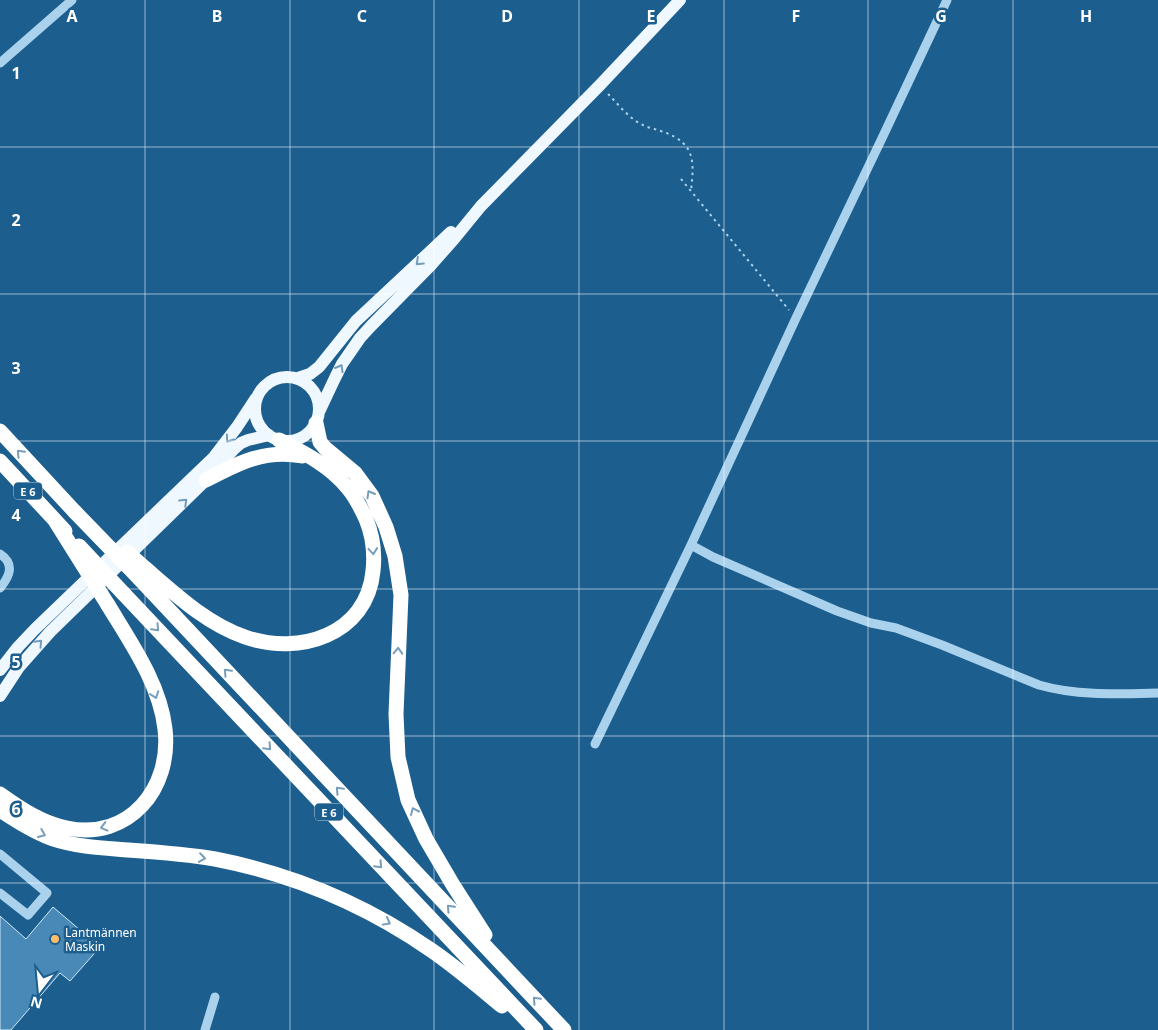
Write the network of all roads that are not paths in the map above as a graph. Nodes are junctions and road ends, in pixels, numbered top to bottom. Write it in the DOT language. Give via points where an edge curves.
graph roads {
  1 [pos="72,0"];
  2 [pos="680,0"];
  3 [pos="947,0"];
  4 [pos="0,63"];
  5 [pos="482,206"];
  6 [pos="298,378"];
  7 [pos="256,398"];
  8 [pos="318,418"];
  9 [pos="0,431"];
  10 [pos="274,438"];
  11 [pos="314,458"];
  12 [pos="0,461"];
  13 [pos="206,480"];
  14 [pos="61,527"];
  15 [pos="691,545"];
  16 [pos="0,554"];
  17 [pos="142,574"];
  18 [pos="0,588"];
  19 [pos="0,670"];
  20 [pos="1158,692"];
  21 [pos="0,696"];
  22 [pos="595,744"];
  23 [pos="0,794"];
  24 [pos="0,810"];
  25 [pos="0,854"];
  26 [pos="0,893"];
  27 [pos="508,969"];
  28 [pos="215,997"];
  29 [pos="205,1030"];
  30 [pos="531,1030"];
  31 [pos="536,1030"];
  32 [pos="564,1030"];
  1 -- 4 [label="street"];
  2 -- 5 [label="main road"];
  3 -- 15 [label="street"];
  5 -- 6 [label="main road, one-way" via="356,321 318,367"];
  8 -- 5 [label="main road, one-way" via="342,364 360,338 431,265"];
  6 -- 7 [label="main road" via="281,377 270,381"];
  6 -- 8 [label="main road" via="314,392 319,402"];
  7 -- 10 [label="main road" via="257,421"];
  7 -- 19 [label="main road, one-way" via="214,457 35,629"];
  8 -- 10 [label="main road" via="310,432 301,438 290,441"];
  27 -- 8 [label="highway, one-way" via="453,885 408,800 398,757 396,714 401,595 395,556 372,496 356,473 320,442"];
  17 -- 9 [label="highway, E 6, one-way, bridge"];
  10 -- 11 [label="highway"];
  10 -- 13 [label="main road" via="241,443"];
  11 -- 13 [label="highway" via="270,454"];
  11 -- 17 [label="highway, one-way" via="330,469 355,497 372,536 373,577 356,613 346,623 315,640 292,644 263,642 231,632"];
  12 -- 14 [label="highway, E 6"];
  21 -- 13 [label="main road, one-way" via="19,667 50,632"];
  14 -- 23 [label="highway, one-way, bridge" via="150,680 165,726 163,768 157,785 144,804 126,818 93,830 70,829 46,822"];
  14 -- 31 [label="highway, E 6, one-way, bridge"];
  15 -- 20 [label="street" via="836,611 896,628 1038,685 1077,693"];
  15 -- 22 [label="street"];
  16 -- 18 [label="street" via="10,567"];
  27 -- 17 [label="highway, E 6, one-way"];
  24 -- 30 [label="highway, one-way" via="31,829 61,841 215,860 264,871 321,890 371,913 426,946"];
  25 -- 26 [label="street" via="46,893 28,915"];
  32 -- 27 [label="highway, E 6, one-way"];
  28 -- 29 [label="street"];
}
